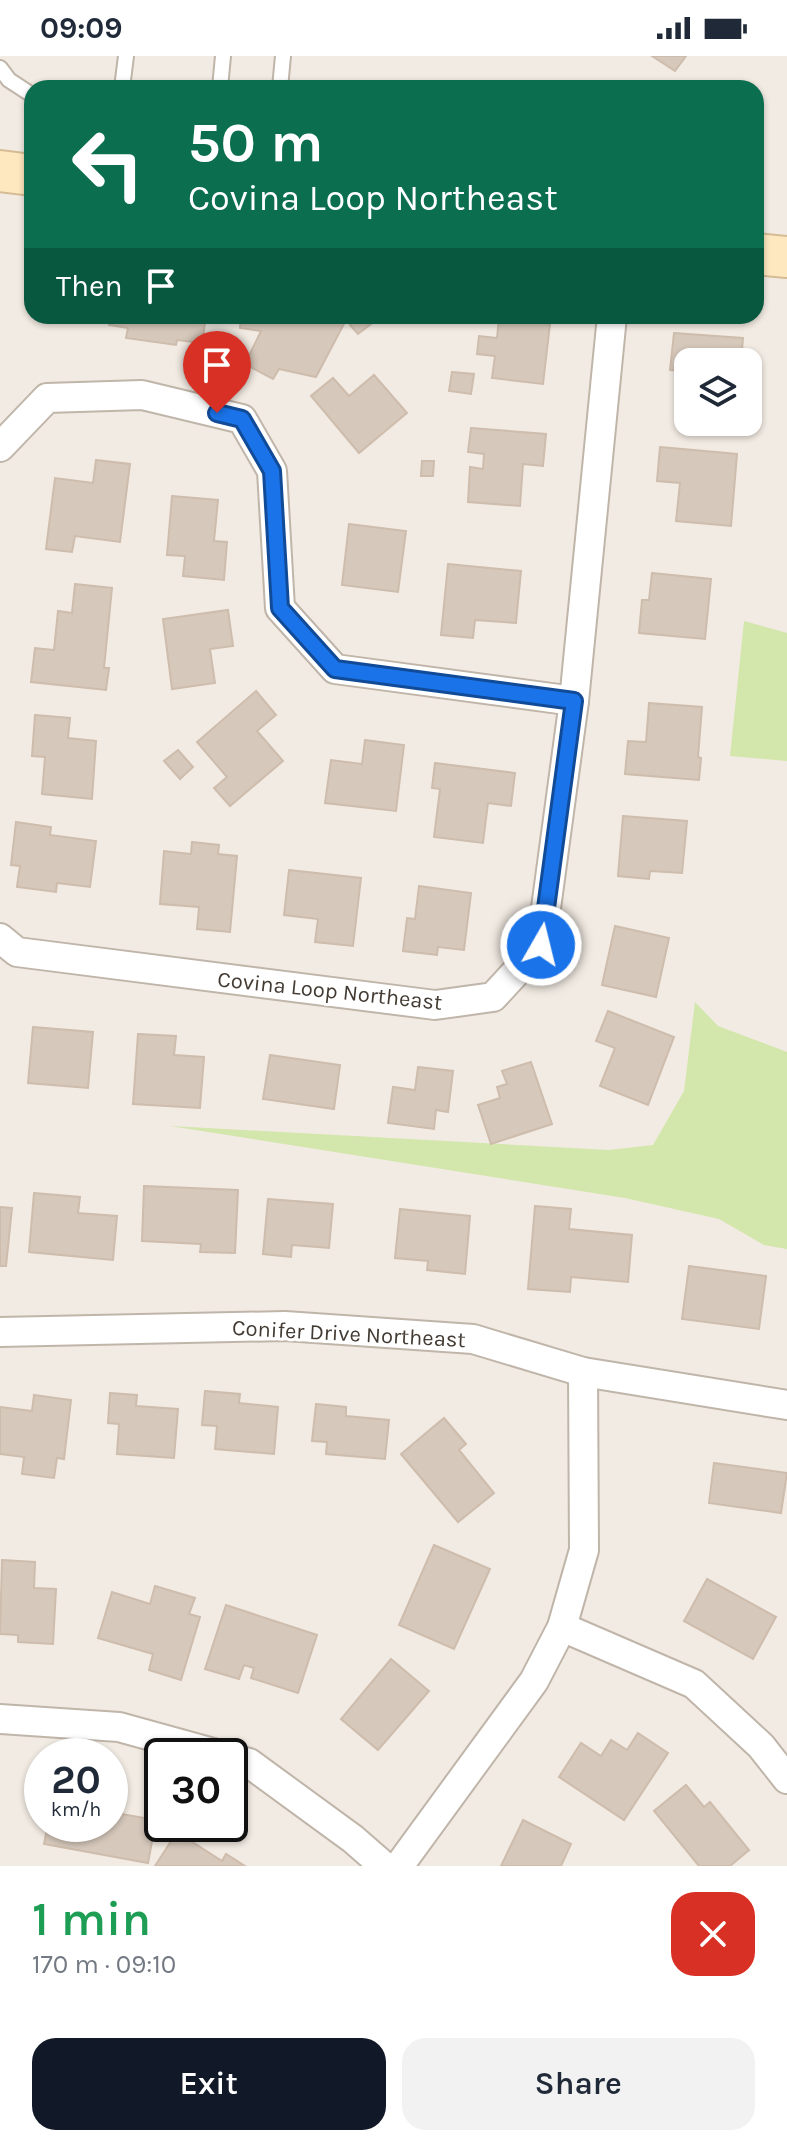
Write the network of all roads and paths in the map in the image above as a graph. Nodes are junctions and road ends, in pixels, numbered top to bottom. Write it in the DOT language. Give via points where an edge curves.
graph roads {
  1 [pos="126,56"];
  2 [pos="223,56"];
  3 [pos="283,56"];
  4 [pos="0,68"];
  5 [pos="123,80"];
  6 [pos="221,80"];
  7 [pos="281,80"];
  8 [pos="24,90"];
  9 [pos="0,171"];
  10 [pos="24,174"];
  11 [pos="764,255"];
  12 [pos="787,257"];
  13 [pos="611,324"];
  14 [pos="0,447"];
  15 [pos="574,701"];
  16 [pos="0,938"];
  17 [pos="0,1332"];
  18 [pos="583,1372"];
  19 [pos="787,1405"];
  20 [pos="562,1627"];
  21 [pos="0,1719"];
  22 [pos="159,1738"];
  23 [pos="248,1763"];
  24 [pos="787,1779"];
  25 [pos="384,1866"];
  26 [pos="399,1866"];
  1 -- 5 [label="lane"];
  2 -- 6 [label="lane"];
  3 -- 7 [label="lane"];
  4 -- 8 [label="lane"];
  9 -- 10 [label="street"];
  11 -- 12 [label="street"];
  13 -- 15 [label="street, Covina Loop Northeast"];
  14 -- 15 [label="street" via="47,398 142,395 242,419 272,471 280,608 335,669"];
  15 -- 16 [label="street, Covina Loop Northeast" via="541,945 493,997 435,1005 17,952"];
  17 -- 18 [label="street, Conifer Drive Northeast" via="285,1326 473,1339"];
  18 -- 19 [label="street, Conifer Drive Northeast"];
  18 -- 20 [label="street" via="584,1550"];
  20 -- 24 [label="street" via="694,1684 761,1746"];
  20 -- 26 [label="street" via="534,1681"];
  21 -- 22 [label="street" via="119,1727"];
  23 -- 25 [label="street"];
}
